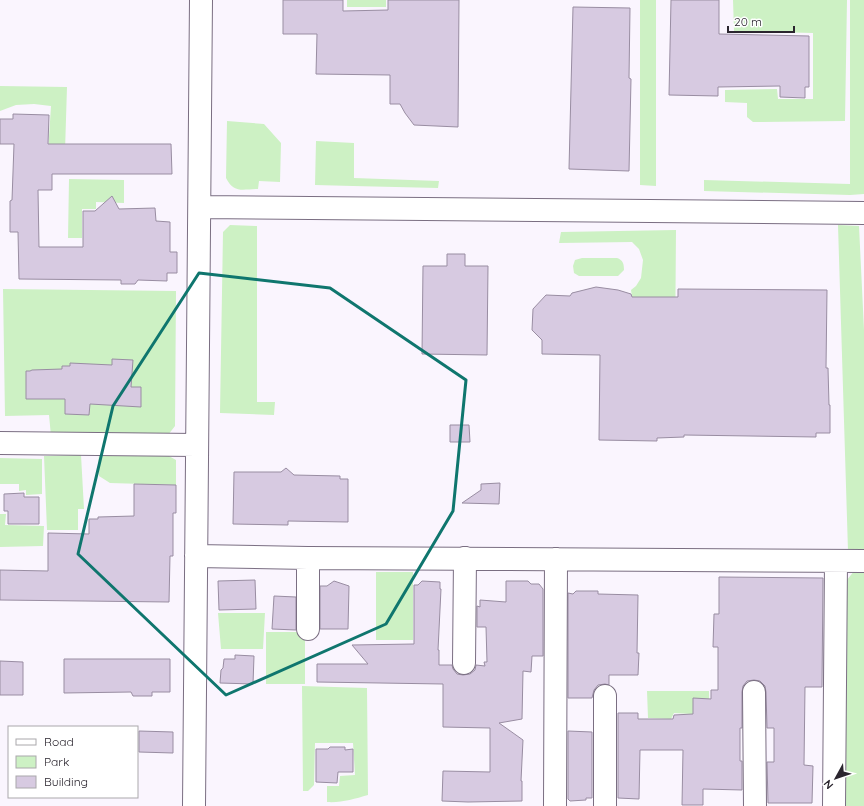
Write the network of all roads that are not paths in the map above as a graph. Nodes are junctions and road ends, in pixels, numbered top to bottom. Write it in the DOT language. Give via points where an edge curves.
graph roads {
  1 [pos="201,0"];
  2 [pos="200,207"];
  3 [pos="864,213"];
  4 [pos="0,443"];
  5 [pos="196,445"];
  6 [pos="196,556"];
  7 [pos="308,558"];
  8 [pos="465,558"];
  9 [pos="556,559"];
  10 [pos="836,561"];
  11 [pos="864,561"];
  12 [pos="308,629"];
  13 [pos="464,663"];
  14 [pos="754,692"];
  15 [pos="605,696"];
  16 [pos="194,806"];
  17 [pos="555,806"];
  18 [pos="605,806"];
  19 [pos="755,806"];
  20 [pos="834,806"];
  1 -- 2 [label="street"];
  2 -- 3 [label="street"];
  2 -- 5 [label="street"];
  4 -- 5 [label="street"];
  5 -- 6 [label="street"];
  6 -- 7 [label="street"];
  6 -- 16 [label="street"];
  7 -- 8 [label="street"];
  7 -- 12 [label="street"];
  8 -- 9 [label="street"];
  8 -- 13 [label="street"];
  9 -- 10 [label="street"];
  9 -- 17 [label="street"];
  10 -- 11 [label="street"];
  10 -- 20 [label="street"];
  14 -- 19 [label="street"];
  15 -- 18 [label="street"];
}
